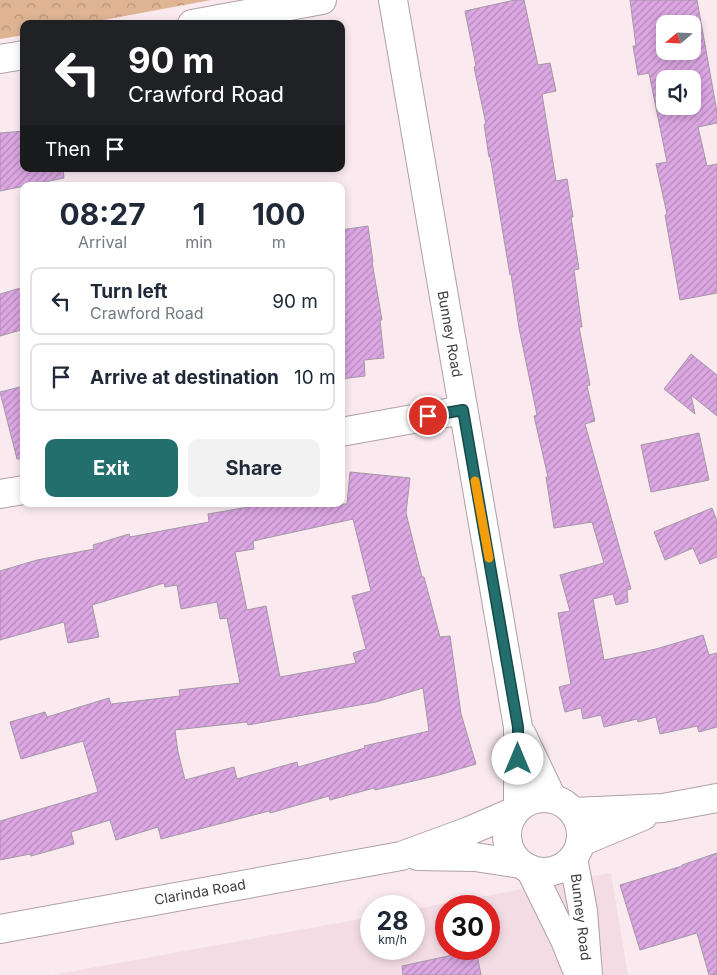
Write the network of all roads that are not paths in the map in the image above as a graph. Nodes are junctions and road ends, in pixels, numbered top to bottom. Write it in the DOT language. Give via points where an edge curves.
graph roads {
  1 [pos="322,0"];
  2 [pos="393,0"];
  3 [pos="214,20"];
  4 [pos="20,56"];
  5 [pos="0,59"];
  6 [pos="463,410"];
  7 [pos="345,431"];
  8 [pos="20,491"];
  9 [pos="0,494"];
  10 [pos="518,727"];
  11 [pos="552,798"];
  12 [pos="717,798"];
  13 [pos="662,808"];
  14 [pos="516,809"];
  15 [pos="574,812"];
  16 [pos="577,850"];
  17 [pos="401,856"];
  18 [pos="525,866"];
  19 [pos="0,929"];
  20 [pos="578,975"];
  21 [pos="588,975"];
  1 -- 3 [label="street"];
  2 -- 6 [label="street, Bunney Road"];
  4 -- 5 [label="street"];
  6 -- 7 [label="street"];
  6 -- 10 [label="street, Bunney Road"];
  8 -- 9 [label="street"];
  10 -- 11 [label="street, Bunney Road"];
  10 -- 14 [label="street, Bunney Road"];
  11 -- 14 [label="street" via="540,797"];
  11 -- 15 [label="street"];
  12 -- 13 [label="street"];
  13 -- 15 [label="street"];
  13 -- 16 [label="street"];
  14 -- 17 [label="street, Clarinda Road" via="469,831"];
  14 -- 18 [label="street" via="509,821 508,844 513,855"];
  15 -- 16 [label="street" via="581,831"];
  16 -- 18 [label="street" via="564,866 553,871 541,872"];
  16 -- 21 [label="street, Bunney Road"];
  17 -- 18 [label="street, Clarinda Road" via="475,857"];
  17 -- 19 [label="street, Clarinda Road"];
  18 -- 20 [label="street, Bunney Road" via="565,940"];
}
